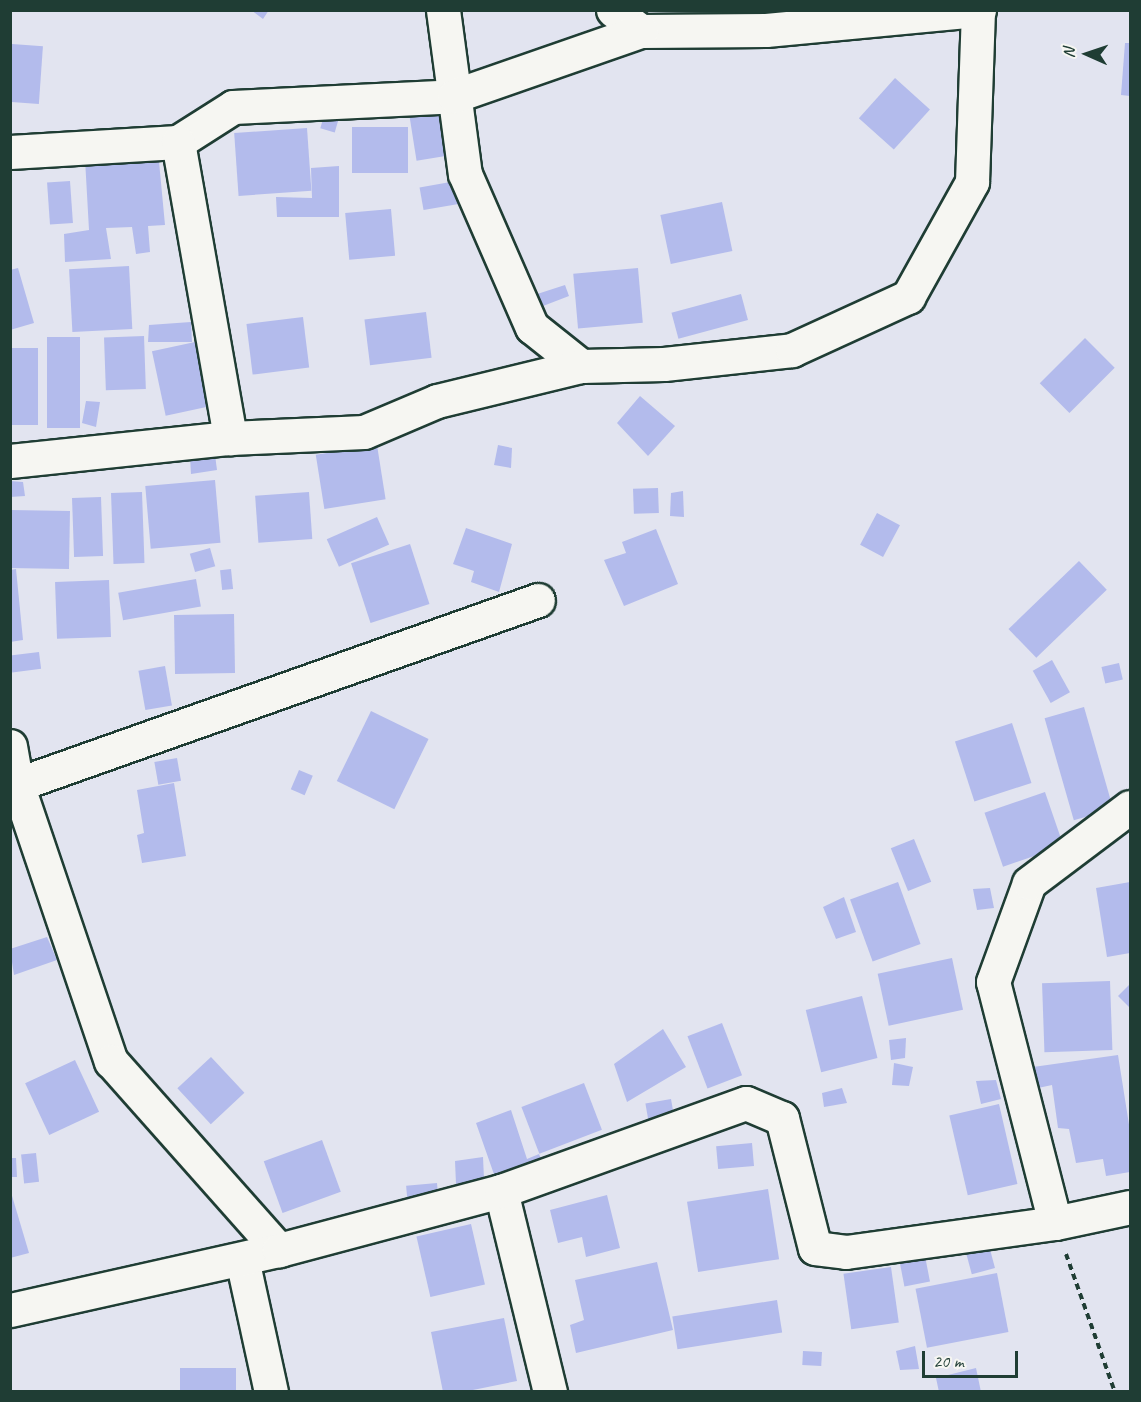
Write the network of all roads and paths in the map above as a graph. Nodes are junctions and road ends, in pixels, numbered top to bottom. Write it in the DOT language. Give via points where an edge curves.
graph roads {
  1 [pos="443,10"];
  2 [pos="613,10"];
  3 [pos="978,11"];
  4 [pos="640,31"];
  5 [pos="454,96"];
  6 [pos="178,142"];
  7 [pos="10,152"];
  8 [pos="581,366"];
  9 [pos="230,438"];
  10 [pos="10,461"];
  11 [pos="538,600"];
  12 [pos="10,746"];
  13 [pos="14,785"];
  14 [pos="1131,807"];
  15 [pos="501,1191"];
  16 [pos="1131,1208"];
  17 [pos="1055,1223"];
  18 [pos="279,1251"];
  19 [pos="242,1259"];
  20 [pos="10,1310"];
  21 [pos="271,1392"];
  22 [pos="550,1392"];
  23 [pos="1115,1392"];
  1 -- 5 [label="street"];
  2 -- 4 [label="street"];
  3 -- 4 [label="street" via="766,30"];
  3 -- 8 [label="street" via="972,182 908,297 792,350 664,364"];
  4 -- 5 [label="street"];
  5 -- 6 [label="street" via="233,107"];
  5 -- 8 [label="street" via="465,174 512,287 532,327"];
  6 -- 7 [label="street"];
  6 -- 9 [label="street"];
  8 -- 9 [label="street" via="437,401 364,432"];
  9 -- 10 [label="street"];
  11 -- 13 [label="street"];
  12 -- 13 [label="street"];
  13 -- 18 [label="street" via="111,1060"];
  14 -- 17 [label="street" via="1029,883 993,982"];
  15 -- 17 [label="street" via="746,1103 782,1118 815,1248 846,1252"];
  15 -- 18 [label="street"];
  15 -- 22 [label="street"];
  16 -- 17 [label="street"];
  17 -- 23 [label="path"];
  18 -- 19 [label="street"];
  19 -- 20 [label="street"];
  19 -- 21 [label="street"];
}
